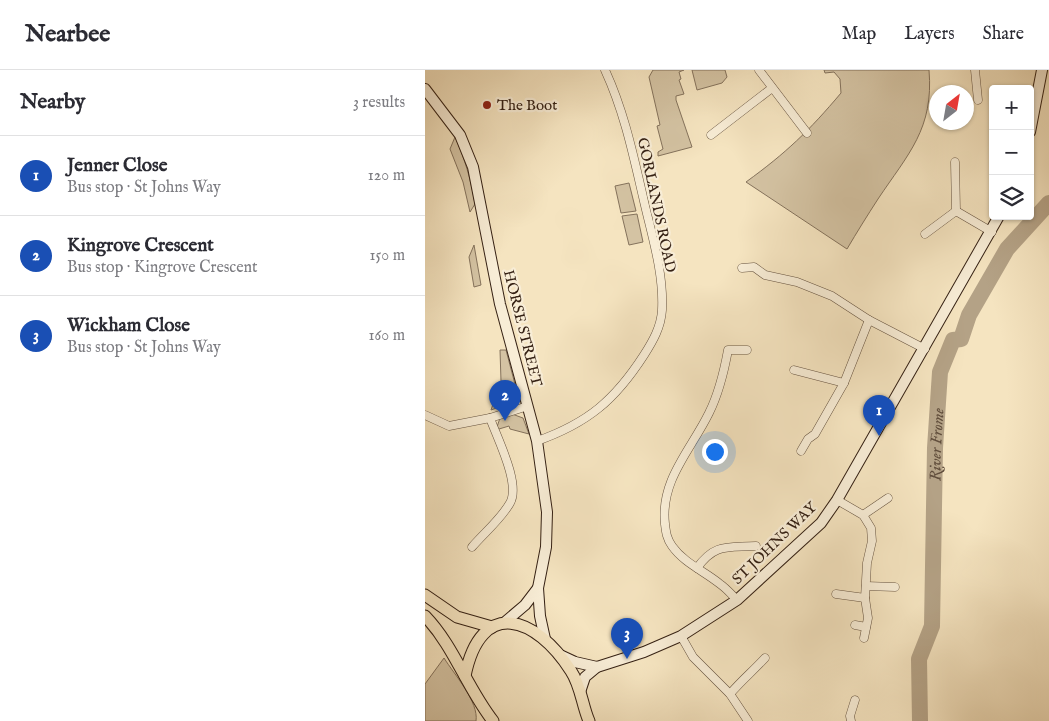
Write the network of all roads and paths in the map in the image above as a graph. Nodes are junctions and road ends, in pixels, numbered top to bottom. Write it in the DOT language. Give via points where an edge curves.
graph roads {
  1 [pos="605,70"];
  2 [pos="759,70"];
  3 [pos="975,70"];
  4 [pos="1042,70"];
  5 [pos="773,88"];
  6 [pos="425,89"];
  7 [pos="978,100"];
  8 [pos="1030,130"];
  9 [pos="807,133"];
  10 [pos="711,135"];
  11 [pos="955,162"];
  12 [pos="956,212"];
  13 [pos="997,220"];
  14 [pos="992,232"];
  15 [pos="925,234"];
  16 [pos="742,268"];
  17 [pos="869,320"];
  18 [pos="925,349"];
  19 [pos="747,350"];
  20 [pos="794,370"];
  21 [pos="844,383"];
  22 [pos="528,406"];
  23 [pos="425,414"];
  24 [pos="491,418"];
  25 [pos="537,441"];
  26 [pos="801,451"];
  27 [pos="888,498"];
  28 [pos="837,500"];
  29 [pos="863,515"];
  30 [pos="480,537"];
  31 [pos="487,543"];
  32 [pos="756,546"];
  33 [pos="472,547"];
  34 [pos="697,568"];
  35 [pos="865,586"];
  36 [pos="895,587"];
  37 [pos="538,588"];
  38 [pos="836,594"];
  39 [pos="425,595"];
  40 [pos="865,598"];
  41 [pos="737,600"];
  42 [pos="425,616"];
  43 [pos="505,622"];
  44 [pos="855,625"];
  45 [pos="492,627"];
  46 [pos="866,627"];
  47 [pos="681,636"];
  48 [pos="863,638"];
  49 [pos="545,639"];
  50 [pos="560,655"];
  51 [pos="765,658"];
  52 [pos="597,667"];
  53 [pos="465,676"];
  54 [pos="580,692"];
  55 [pos="731,694"];
  56 [pos="855,700"];
  57 [pos="583,708"];
  58 [pos="491,720"];
  59 [pos="578,721"];
  60 [pos="589,721"];
  61 [pos="749,721"];
  62 [pos="851,721"];
  1 -- 25 [label="street, GORLANDS ROAD" via="624,116 657,258 661,319 651,344 632,374 605,405 585,419"];
  2 -- 5 [label="street"];
  3 -- 7 [label="street"];
  4 -- 8 [label="street"];
  5 -- 9 [label="street"];
  5 -- 10 [label="street"];
  6 -- 22 [label="street, HORSE STREET" via="460,135 473,167 500,304"];
  11 -- 12 [label="street"];
  12 -- 14 [label="street"];
  12 -- 15 [label="street"];
  13 -- 14 [label="street, ST JOHNS WAY"];
  14 -- 18 [label="street, ST JOHNS WAY"];
  16 -- 17 [label="street" via="754,267 765,275 815,288"];
  17 -- 18 [label="street"];
  17 -- 21 [label="street"];
  18 -- 28 [label="street, ST JOHNS WAY"];
  19 -- 34 [label="street" via="729,350 710,412 668,488 665,504 667,536 680,555"];
  20 -- 21 [label="street"];
  21 -- 26 [label="street" via="815,434"];
  22 -- 24 [label="street"];
  22 -- 25 [label="street, HORSE STREET"];
  23 -- 24 [label="street" via="449,426"];
  24 -- 30 [label="street" via="510,473 513,494 510,503"];
  25 -- 37 [label="street, HORSE STREET" via="548,526"];
  27 -- 29 [label="street"];
  28 -- 29 [label="street"];
  28 -- 41 [label="street, ST JOHNS WAY" via="821,523"];
  29 -- 35 [label="street" via="872,534"];
  30 -- 31 [label="street"];
  30 -- 33 [label="street"];
  32 -- 34 [label="street" via="715,549"];
  34 -- 41 [label="street"];
  35 -- 36 [label="street"];
  35 -- 40 [label="street"];
  37 -- 43 [label="street, HORSE STREET" via="525,605"];
  37 -- 49 [label="street, HORSE STREET"];
  38 -- 40 [label="street"];
  39 -- 45 [label="main road" via="457,617"];
  40 -- 46 [label="street"];
  41 -- 47 [label="street, ST JOHNS WAY"];
  42 -- 53 [label="main road" via="442,636"];
  43 -- 45 [label="main road"];
  43 -- 49 [label="main road" via="521,626"];
  44 -- 46 [label="street"];
  45 -- 53 [label="main road" via="482,633 474,644"];
  46 -- 48 [label="street"];
  47 -- 52 [label="street, ST JOHNS WAY"];
  47 -- 55 [label="street" via="693,657"];
  49 -- 50 [label="main road"];
  50 -- 52 [label="street"];
  50 -- 54 [label="main road"];
  51 -- 55 [label="street"];
  52 -- 54 [label="street" via="585,677"];
  53 -- 58 [label="main road"];
  54 -- 57 [label="main road"];
  55 -- 61 [label="street"];
  56 -- 62 [label="street"];
  57 -- 59 [label="main road"];
  57 -- 60 [label="main road"];
}
